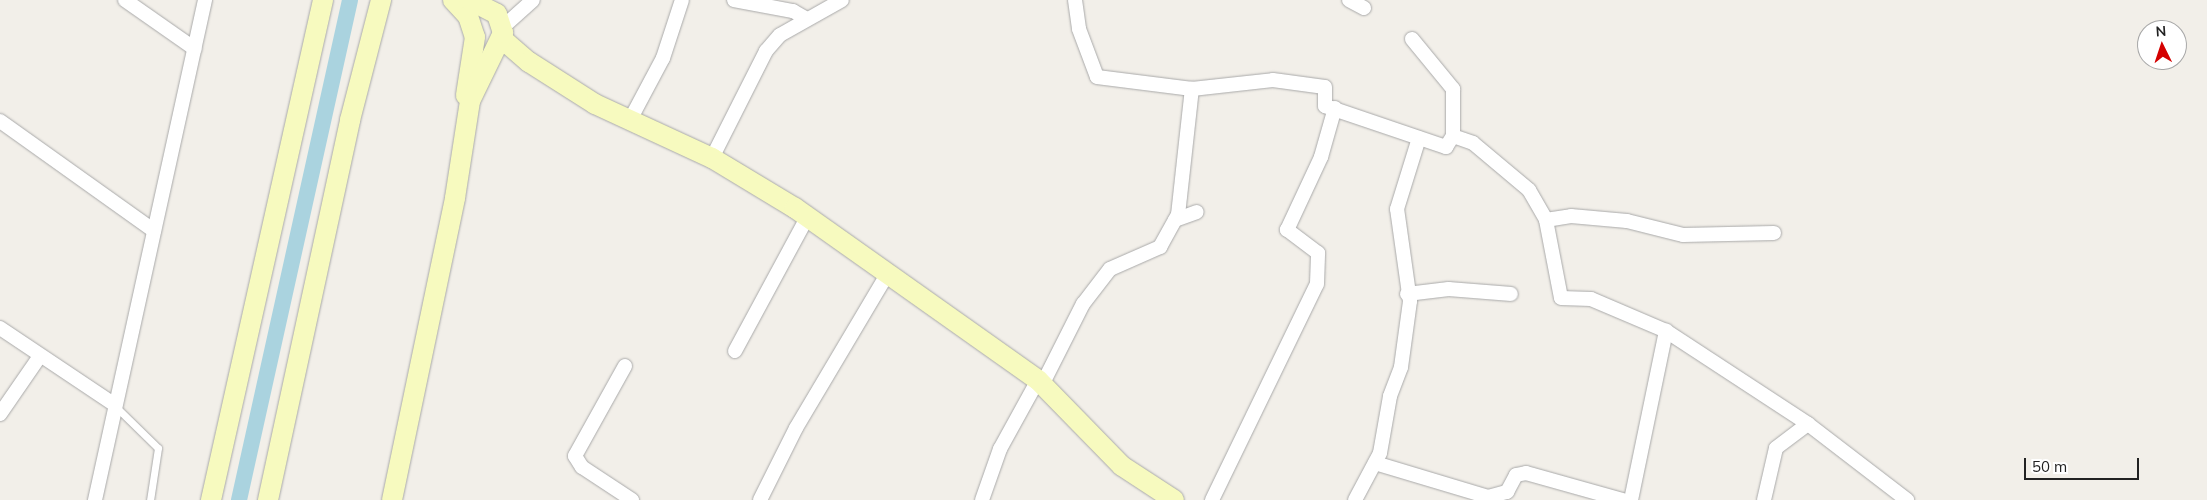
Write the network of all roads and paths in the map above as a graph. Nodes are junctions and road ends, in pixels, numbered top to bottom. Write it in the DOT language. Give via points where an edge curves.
graph roads {
  1 [pos="125,0"];
  2 [pos="205,0"];
  3 [pos="323,0"];
  4 [pos="381,0"];
  5 [pos="453,0"];
  6 [pos="469,0"];
  7 [pos="533,0"];
  8 [pos="682,0"];
  9 [pos="734,0"];
  10 [pos="842,0"];
  11 [pos="1074,0"];
  12 [pos="1348,0"];
  13 [pos="1364,8"];
  14 [pos="808,19"];
  15 [pos="501,36"];
  16 [pos="475,37"];
  17 [pos="1412,39"];
  18 [pos="195,49"];
  19 [pos="1192,89"];
  20 [pos="470,101"];
  21 [pos="1335,108"];
  22 [pos="630,120"];
  23 [pos="0,121"];
  24 [pos="1453,136"];
  25 [pos="1419,138"];
  26 [pos="712,158"];
  27 [pos="1197,212"];
  28 [pos="807,218"];
  29 [pos="1175,220"];
  30 [pos="1546,220"];
  31 [pos="154,232"];
  32 [pos="1774,233"];
  33 [pos="887,275"];
  34 [pos="1407,294"];
  35 [pos="1511,294"];
  36 [pos="0,328"];
  37 [pos="1666,331"];
  38 [pos="735,351"];
  39 [pos="40,356"];
  40 [pos="626,366"];
  41 [pos="1040,382"];
  42 [pos="115,405"];
  43 [pos="0,414"];
  44 [pos="1808,424"];
  45 [pos="1375,463"];
  46 [pos="617,495"];
  47 [pos="95,500"];
  48 [pos="150,500"];
  49 [pos="211,500"];
  50 [pos="268,500"];
  51 [pos="392,500"];
  52 [pos="632,500"];
  53 [pos="760,500"];
  54 [pos="982,500"];
  55 [pos="1174,500"];
  56 [pos="1212,500"];
  57 [pos="1355,500"];
  58 [pos="1623,500"];
  59 [pos="1631,500"];
  60 [pos="1764,500"];
  61 [pos="1908,500"];
  1 -- 18 [label="street"];
  2 -- 18 [label="street"];
  3 -- 49 [label="street"];
  4 -- 50 [label="street" via="350,120"];
  5 -- 16 [label="street" via="468,16"];
  6 -- 15 [label="street" via="497,14"];
  7 -- 15 [label="street"];
  8 -- 22 [label="street" via="663,58"];
  9 -- 14 [label="street" via="793,11"];
  10 -- 14 [label="street"];
  11 -- 19 [label="street" via="1079,29 1097,77"];
  12 -- 13 [label="street"];
  14 -- 26 [label="street" via="780,36 766,51"];
  15 -- 16 [label="street" via="486,46"];
  15 -- 20 [label="street"];
  15 -- 22 [label="street" via="560,83"];
  16 -- 20 [label="street" via="466,86"];
  17 -- 24 [label="street" via="1453,89"];
  18 -- 31 [label="street"];
  19 -- 21 [label="street" via="1274,80 1325,87 1325,106"];
  19 -- 29 [label="street" via="1184,189"];
  20 -- 51 [label="street" via="455,198"];
  21 -- 25 [label="street"];
  21 -- 56 [label="street" via="1321,157 1287,230 1318,252 1317,284"];
  22 -- 26 [label="street"];
  23 -- 31 [label="street"];
  24 -- 25 [label="street" via="1446,147"];
  24 -- 30 [label="street" via="1473,143 1506,168 1529,190"];
  25 -- 34 [label="street" via="1397,209"];
  26 -- 28 [label="street"];
  27 -- 29 [label="street"];
  28 -- 33 [label="street"];
  28 -- 38 [label="street"];
  29 -- 41 [label="street" via="1160,247 1110,269 1083,304"];
  30 -- 32 [label="street" via="1570,216 1609,219 1683,236"];
  30 -- 37 [label="street" via="1561,298 1591,299"];
  31 -- 42 [label="street"];
  33 -- 41 [label="street"];
  33 -- 53 [label="street" via="796,428"];
  34 -- 35 [label="street" via="1449,288"];
  34 -- 45 [label="street" via="1409,317 1401,367"];
  36 -- 39 [label="street"];
  37 -- 44 [label="street"];
  37 -- 59 [label="street"];
  39 -- 42 [label="street"];
  39 -- 43 [label="street"];
  40 -- 46 [label="street" via="575,456 582,467"];
  41 -- 54 [label="street" via="1000,448"];
  41 -- 55 [label="street" via="1122,466"];
  42 -- 47 [label="street"];
  42 -- 48 [label="lane" via="158,448"];
  44 -- 60 [label="street" via="1776,448"];
  44 -- 61 [label="street"];
  45 -- 57 [label="street"];
  45 -- 58 [label="street" via="1488,497 1507,492 1516,475 1533,473"];
  46 -- 52 [label="street"];
}
